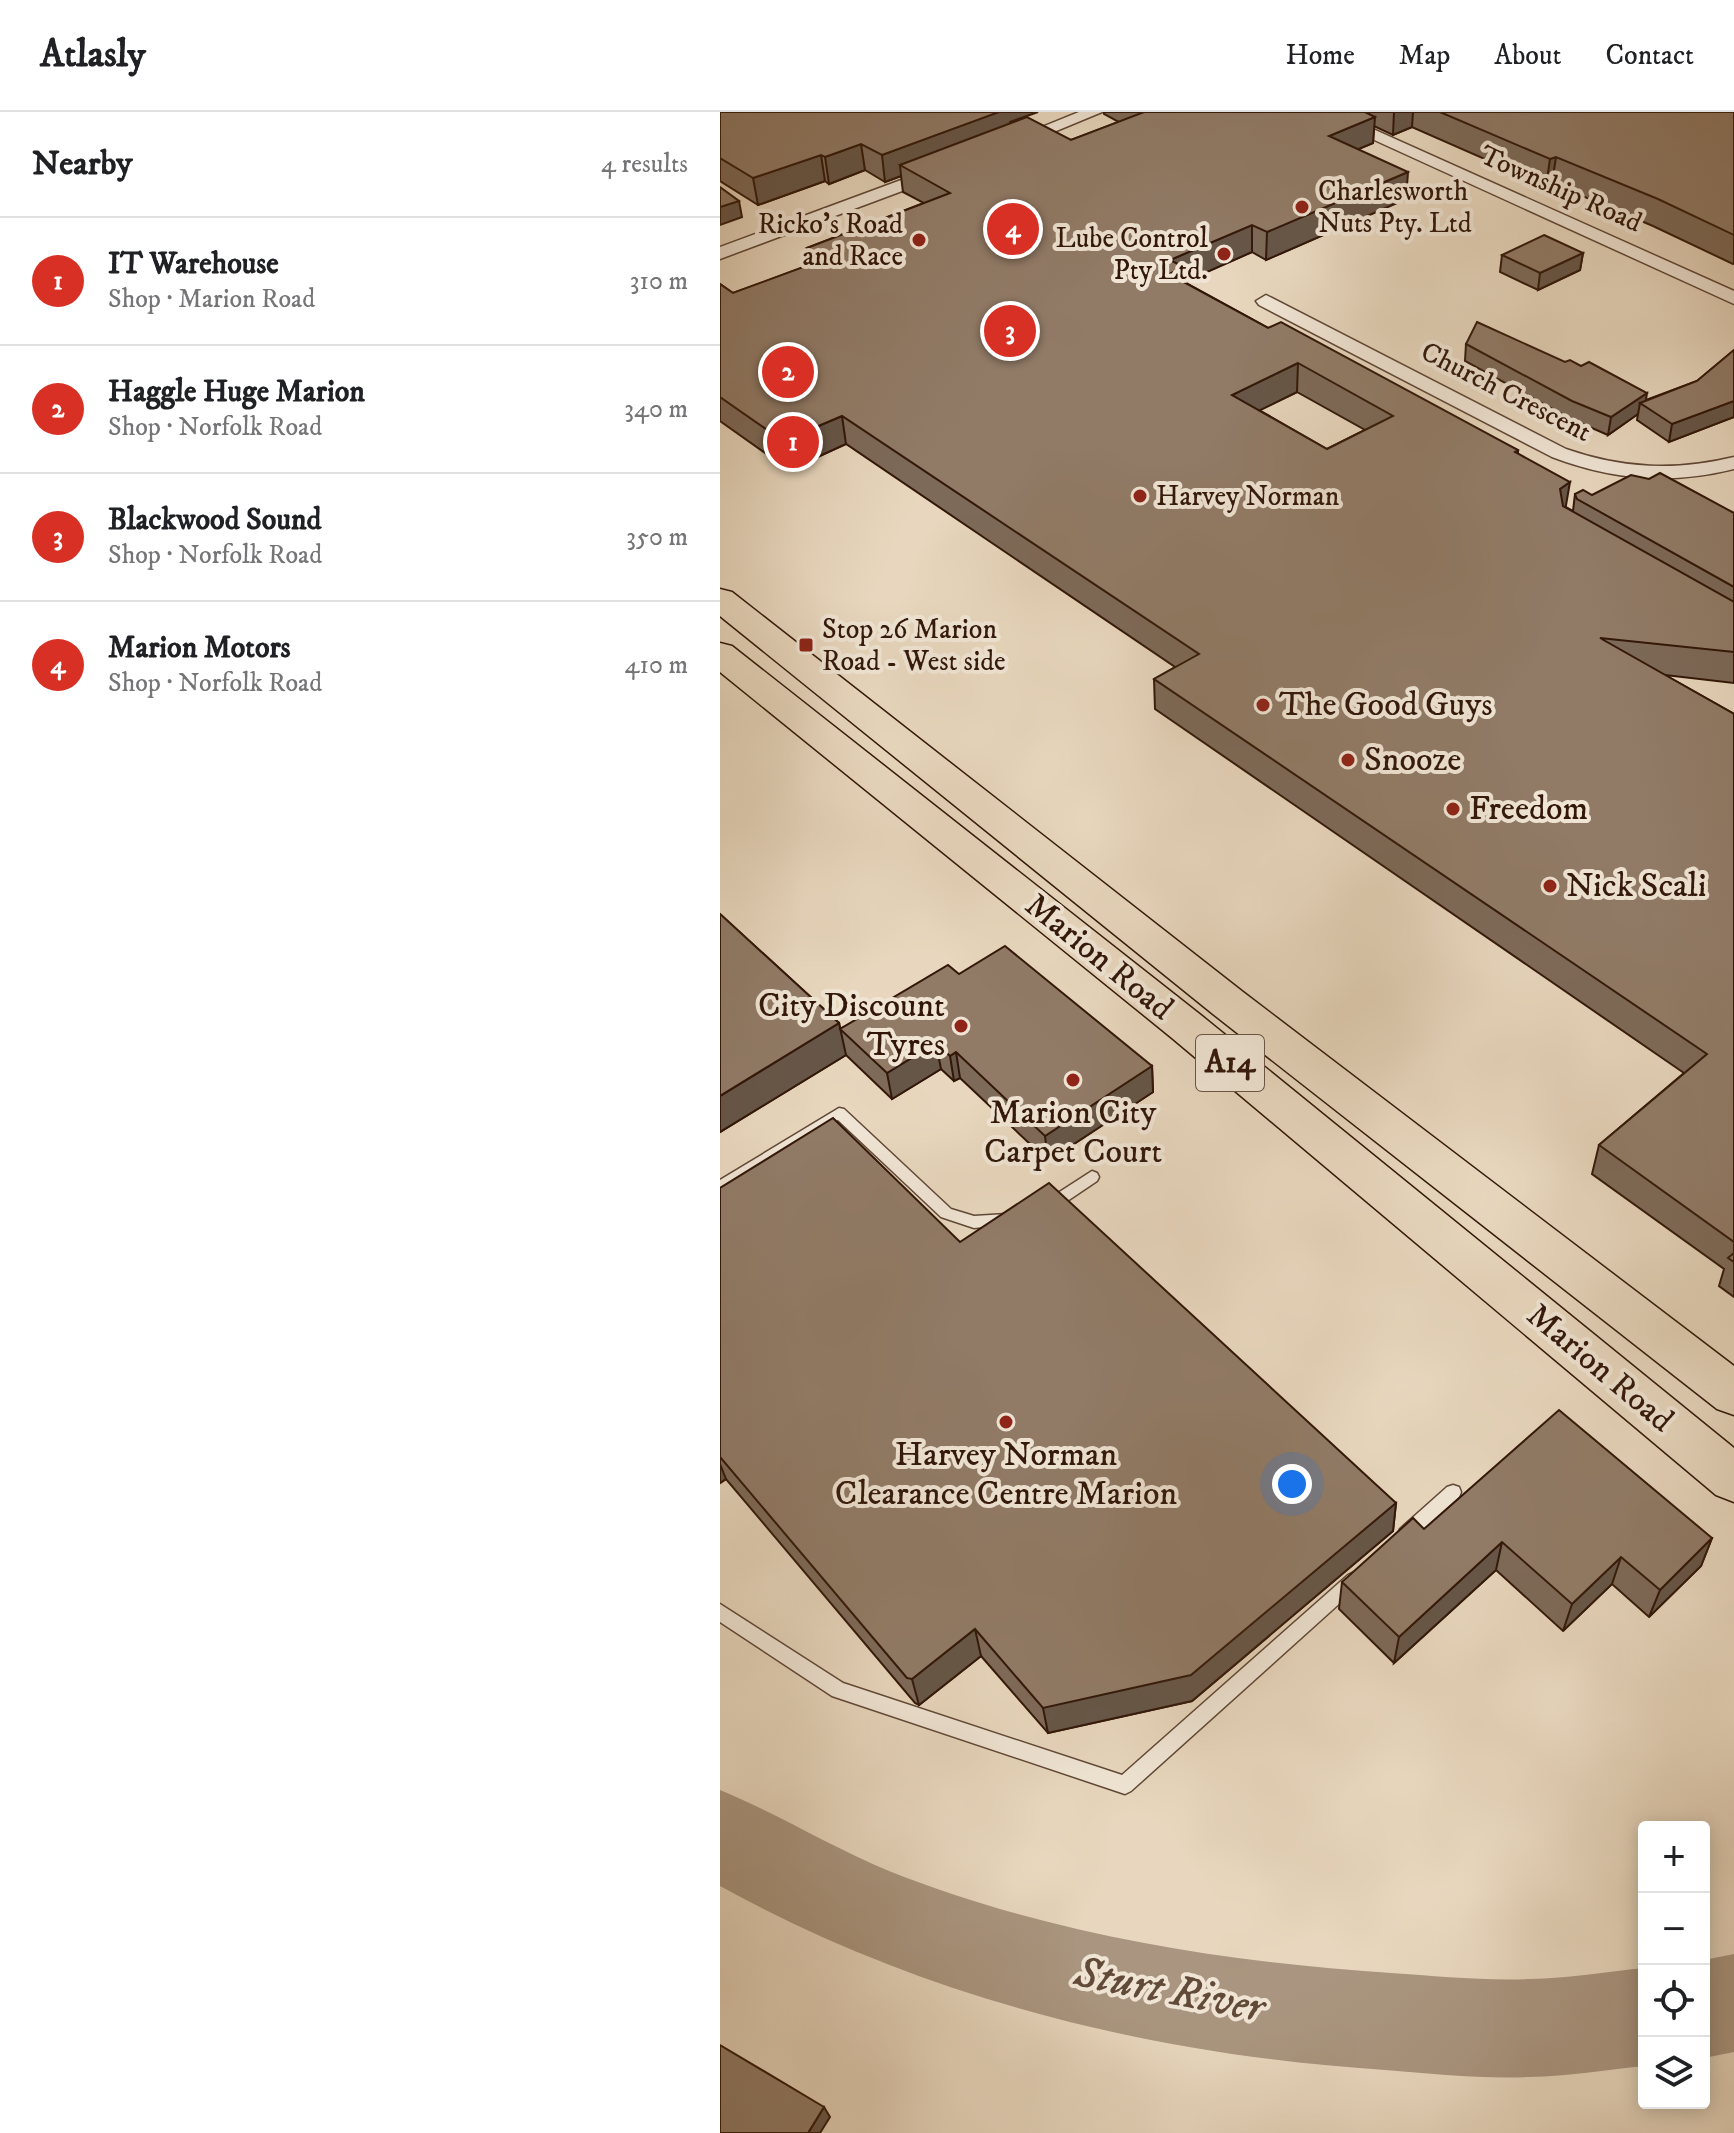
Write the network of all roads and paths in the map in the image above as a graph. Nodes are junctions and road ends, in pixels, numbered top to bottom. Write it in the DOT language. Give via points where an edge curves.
graph roads {
  1 [pos="1094,112"];
  2 [pos="1321,112"];
  3 [pos="1001,147"];
  4 [pos="958,163"];
  5 [pos="720,253"];
  6 [pos="1734,298"];
  7 [pos="1266,301"];
  8 [pos="1734,463"];
  9 [pos="720,599"];
  10 [pos="720,654"];
  11 [pos="1092,1177"];
  12 [pos="720,1187"];
  13 [pos="1734,1394"];
  14 [pos="1734,1479"];
  15 [pos="1453,1492"];
  16 [pos="1394,1544"];
  17 [pos="1371,1565"];
  18 [pos="720,1612"];
  1 -- 3 [label="street"];
  2 -- 6 [label="street, Township Road"];
  4 -- 5 [label="street"];
  7 -- 8 [label="street, Church Crescent" via="1592,467 1631,479 1695,474"];
  9 -- 13 [label="main road, Marion Road / A14" via="1228,1003"];
  10 -- 14 [label="main road, Marion Road / A14" via="1187,1027"];
  11 -- 12 [label="lane" via="1033,1213 1001,1222 974,1222 946,1213 839,1113"];
  15 -- 16 [label="lane"];
  17 -- 18 [label="lane" via="1125,1785 838,1690"];
}
